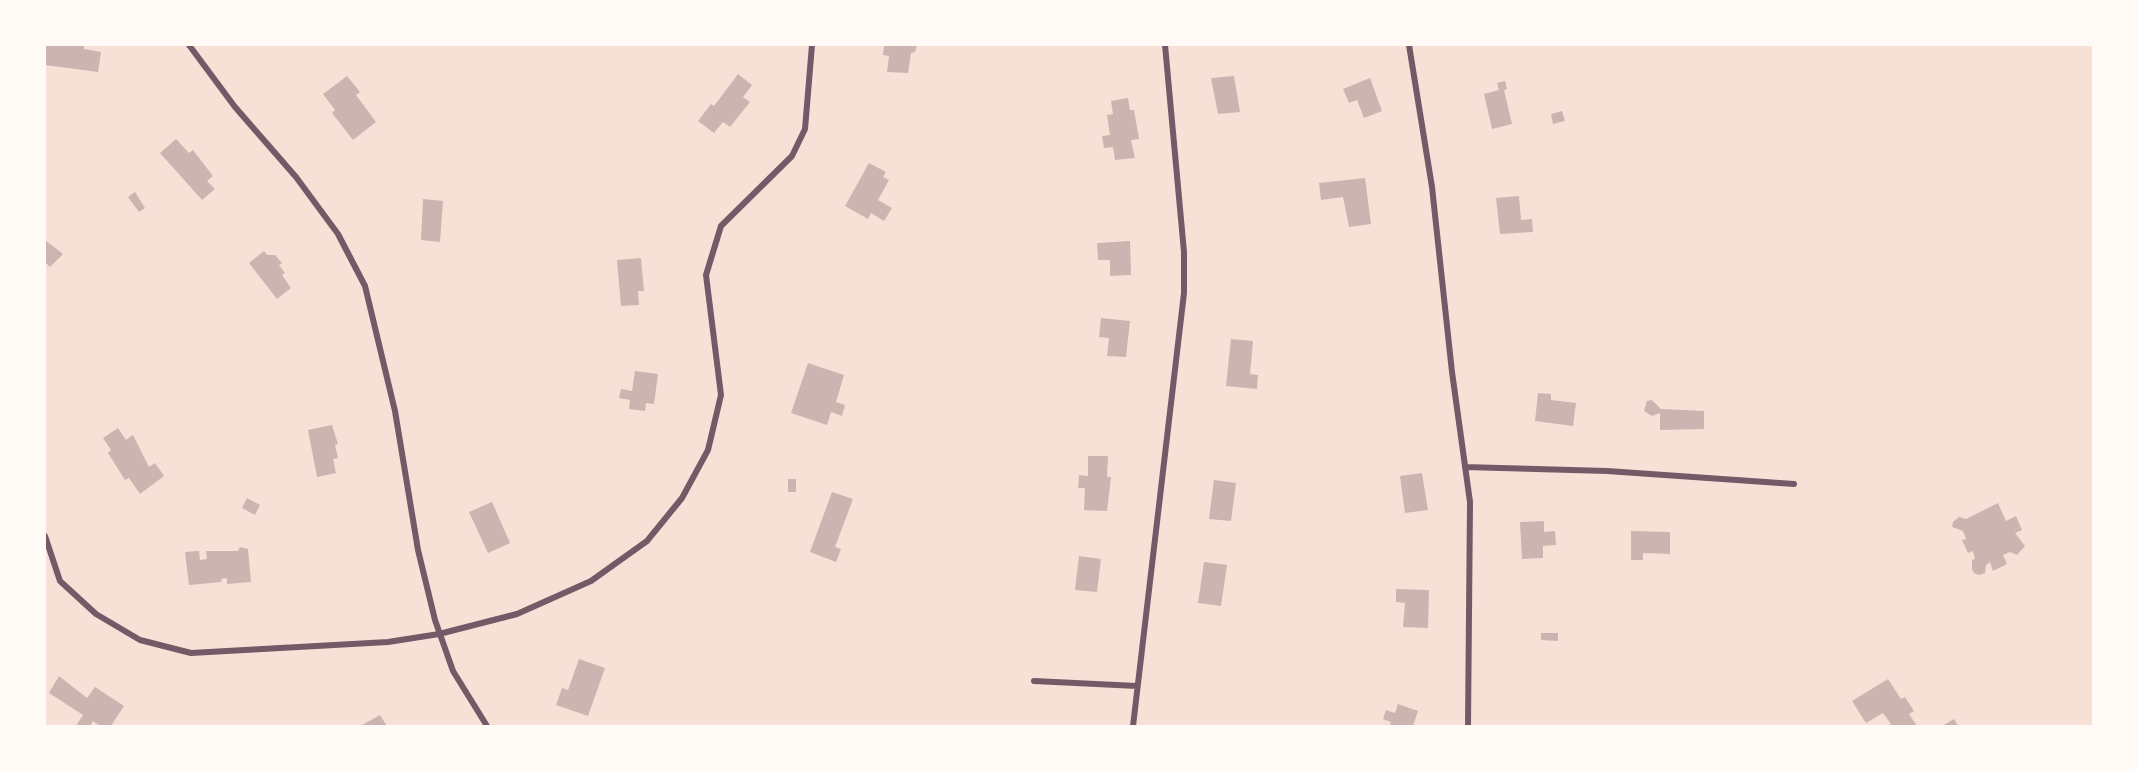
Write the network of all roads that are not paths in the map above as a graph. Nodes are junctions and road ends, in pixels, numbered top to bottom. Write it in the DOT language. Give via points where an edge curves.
graph roads {
  1 [pos="189,45"];
  2 [pos="812,45"];
  3 [pos="1165,45"];
  4 [pos="1409,45"];
  5 [pos="1465,466"];
  6 [pos="1794,484"];
  7 [pos="45,536"];
  8 [pos="439,634"];
  9 [pos="1034,681"];
  10 [pos="1137,686"];
  11 [pos="486,726"];
  12 [pos="1133,726"];
  13 [pos="1468,726"];
  1 -- 8 [label="street" via="331,224 365,286 395,411 418,550"];
  2 -- 8 [label="street" via="805,129 792,156 721,226 706,275 721,395 708,450 682,498 647,541 591,581 517,614"];
  3 -- 10 [label="street" via="1184,252 1184,293"];
  4 -- 5 [label="street" via="1432,187"];
  5 -- 6 [label="street"];
  5 -- 13 [label="street" via="1470,502"];
  7 -- 8 [label="street" via="60,581 96,614 140,640 191,653 388,642"];
  8 -- 11 [label="street" via="453,671"];
  9 -- 10 [label="street"];
  10 -- 12 [label="street"];
}
